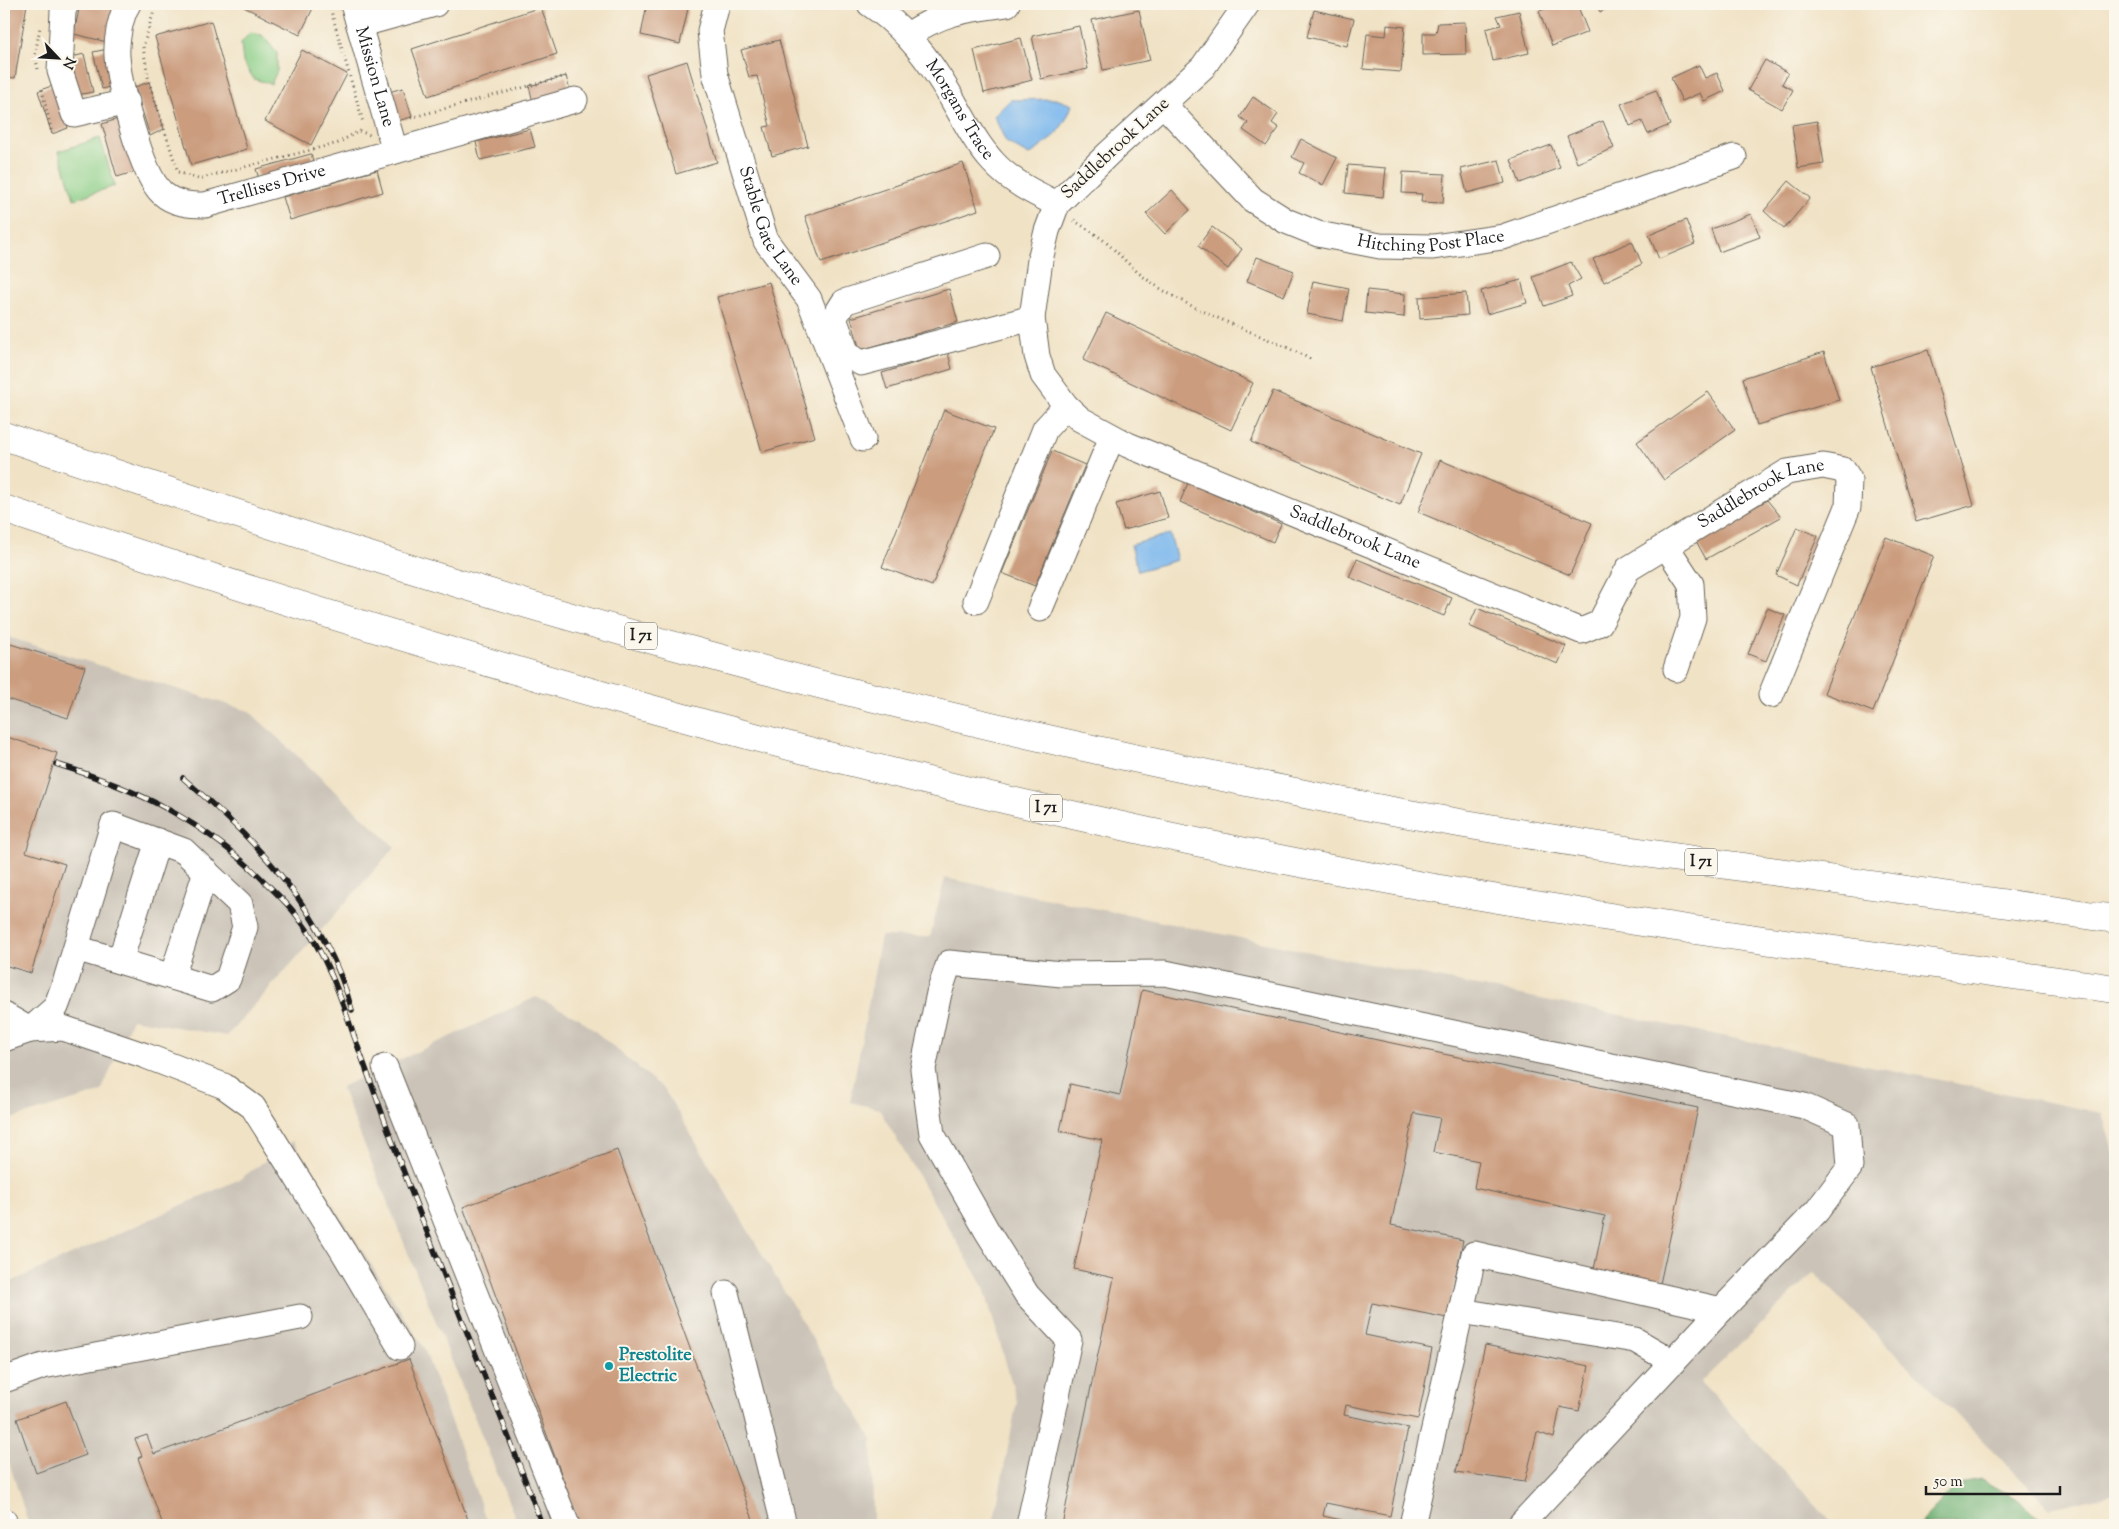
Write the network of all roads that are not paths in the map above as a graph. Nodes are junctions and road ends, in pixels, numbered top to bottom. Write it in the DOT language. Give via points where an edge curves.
graph roads {
  1 [pos="66,4"];
  2 [pos="128,4"];
  3 [pos="435,4"];
  4 [pos="716,4"];
  5 [pos="870,4"];
  6 [pos="1007,4"];
  7 [pos="1246,4"];
  8 [pos="356,14"];
  9 [pos="908,34"];
  10 [pos="575,100"];
  11 [pos="127,102"];
  12 [pos="1164,105"];
  13 [pos="395,151"];
  14 [pos="1734,157"];
  15 [pos="1065,212"];
  16 [pos="987,256"];
  17 [pos="1032,318"];
  18 [pos="1066,406"];
  19 [pos="4,436"];
  20 [pos="1112,437"];
  21 [pos="863,439"];
  22 [pos="4,509"];
  23 [pos="1666,546"];
  24 [pos="976,601"];
  25 [pos="1040,608"];
  26 [pos="1676,669"];
  27 [pos="1772,695"];
  28 [pos="158,841"];
  29 [pos="206,871"];
  30 [pos="2115,919"];
  31 [pos="76,948"];
  32 [pos="120,961"];
  33 [pos="172,977"];
  34 [pos="2115,989"];
  35 [pos="4,1015"];
  36 [pos="30,1030"];
  37 [pos="4,1039"];
  38 [pos="385,1067"];
  39 [pos="726,1293"];
  40 [pos="1720,1310"];
  41 [pos="1461,1311"];
  42 [pos="300,1317"];
  43 [pos="400,1347"];
  44 [pos="1673,1362"];
  45 [pos="4,1380"];
  46 [pos="4,1521"];
  47 [pos="6,1525"];
  48 [pos="567,1525"];
  49 [pos="784,1525"];
  50 [pos="1029,1525"];
  51 [pos="1412,1525"];
  52 [pos="1520,1525"];
  1 -- 11 [label="street" via="60,71 74,114"];
  2 -- 11 [label="street, Trellises Drive" via="117,55"];
  3 -- 8 [label="street"];
  4 -- 21 [label="street, Stable Gate Lane" via="710,31 715,74 766,241 810,299"];
  5 -- 9 [label="street, Morgans Trace"];
  6 -- 9 [label="street" via="953,11"];
  7 -- 12 [label="street, Saddlebrook Lane" via="1203,67"];
  8 -- 13 [label="street, Mission Lane"];
  9 -- 15 [label="street, Morgans Trace" via="994,164"];
  10 -- 13 [label="street, Trellises Drive"];
  11 -- 13 [label="street, Trellises Drive" via="146,170 153,183 164,195 190,206 205,205"];
  12 -- 14 [label="street, Hitching Post Place" via="1253,200 1286,221 1318,234 1380,246 1434,247 1503,238"];
  12 -- 15 [label="street, Saddlebrook Lane" via="1108,154"];
  15 -- 17 [label="street, Saddlebrook Lane" via="1040,260"];
  16 -- 17 [label="street" via="844,302 834,318 847,354 861,363"];
  17 -- 18 [label="street, Saddlebrook Lane" via="1033,337 1043,374"];
  18 -- 20 [label="street, Saddlebrook Lane" via="1080,419"];
  18 -- 24 [label="street" via="1045,429"];
  19 -- 30 [label="highway, I 71" via="433,576 701,653 962,720 1289,791 1629,852"];
  20 -- 23 [label="street, Saddlebrook Lane" via="1581,631 1600,623 1628,569"];
  20 -- 25 [label="street"];
  22 -- 34 [label="highway, I 71" via="412,642 683,720 946,786 1276,859 1618,920"];
  23 -- 26 [label="street" via="1691,584 1693,618"];
  23 -- 27 [label="street, Saddlebrook Lane" via="1787,472 1823,466 1842,470 1849,479 1848,506"];
  28 -- 29 [label="street" via="184,851"];
  28 -- 31 [label="street" via="113,825"];
  28 -- 32 [label="street"];
  29 -- 33 [label="street"];
  29 -- 33 [label="street" via="240,904 245,927 228,979 212,989"];
  31 -- 32 [label="street"];
  31 -- 36 [label="street" via="56,1008"];
  32 -- 33 [label="street"];
  35 -- 36 [label="street"];
  36 -- 37 [label="street"];
  36 -- 43 [label="street" via="63,1028 146,1056 224,1086 253,1107"];
  38 -- 48 [label="street"];
  39 -- 49 [label="street"];
  40 -- 41 [label="street" via="1474,1254"];
  40 -- 44 [label="street"];
  40 -- 50 [label="street" via="1817,1211 1850,1167 1848,1125 1804,1106 1165,972 1062,974 949,963 939,993 923,1069 932,1134 1027,1296 1069,1340"];
  41 -- 44 [label="street" via="1635,1340"];
  41 -- 51 [label="street"];
  42 -- 45 [label="street" via="43,1366"];
  44 -- 52 [label="street"];
  46 -- 47 [label="street"];
}
